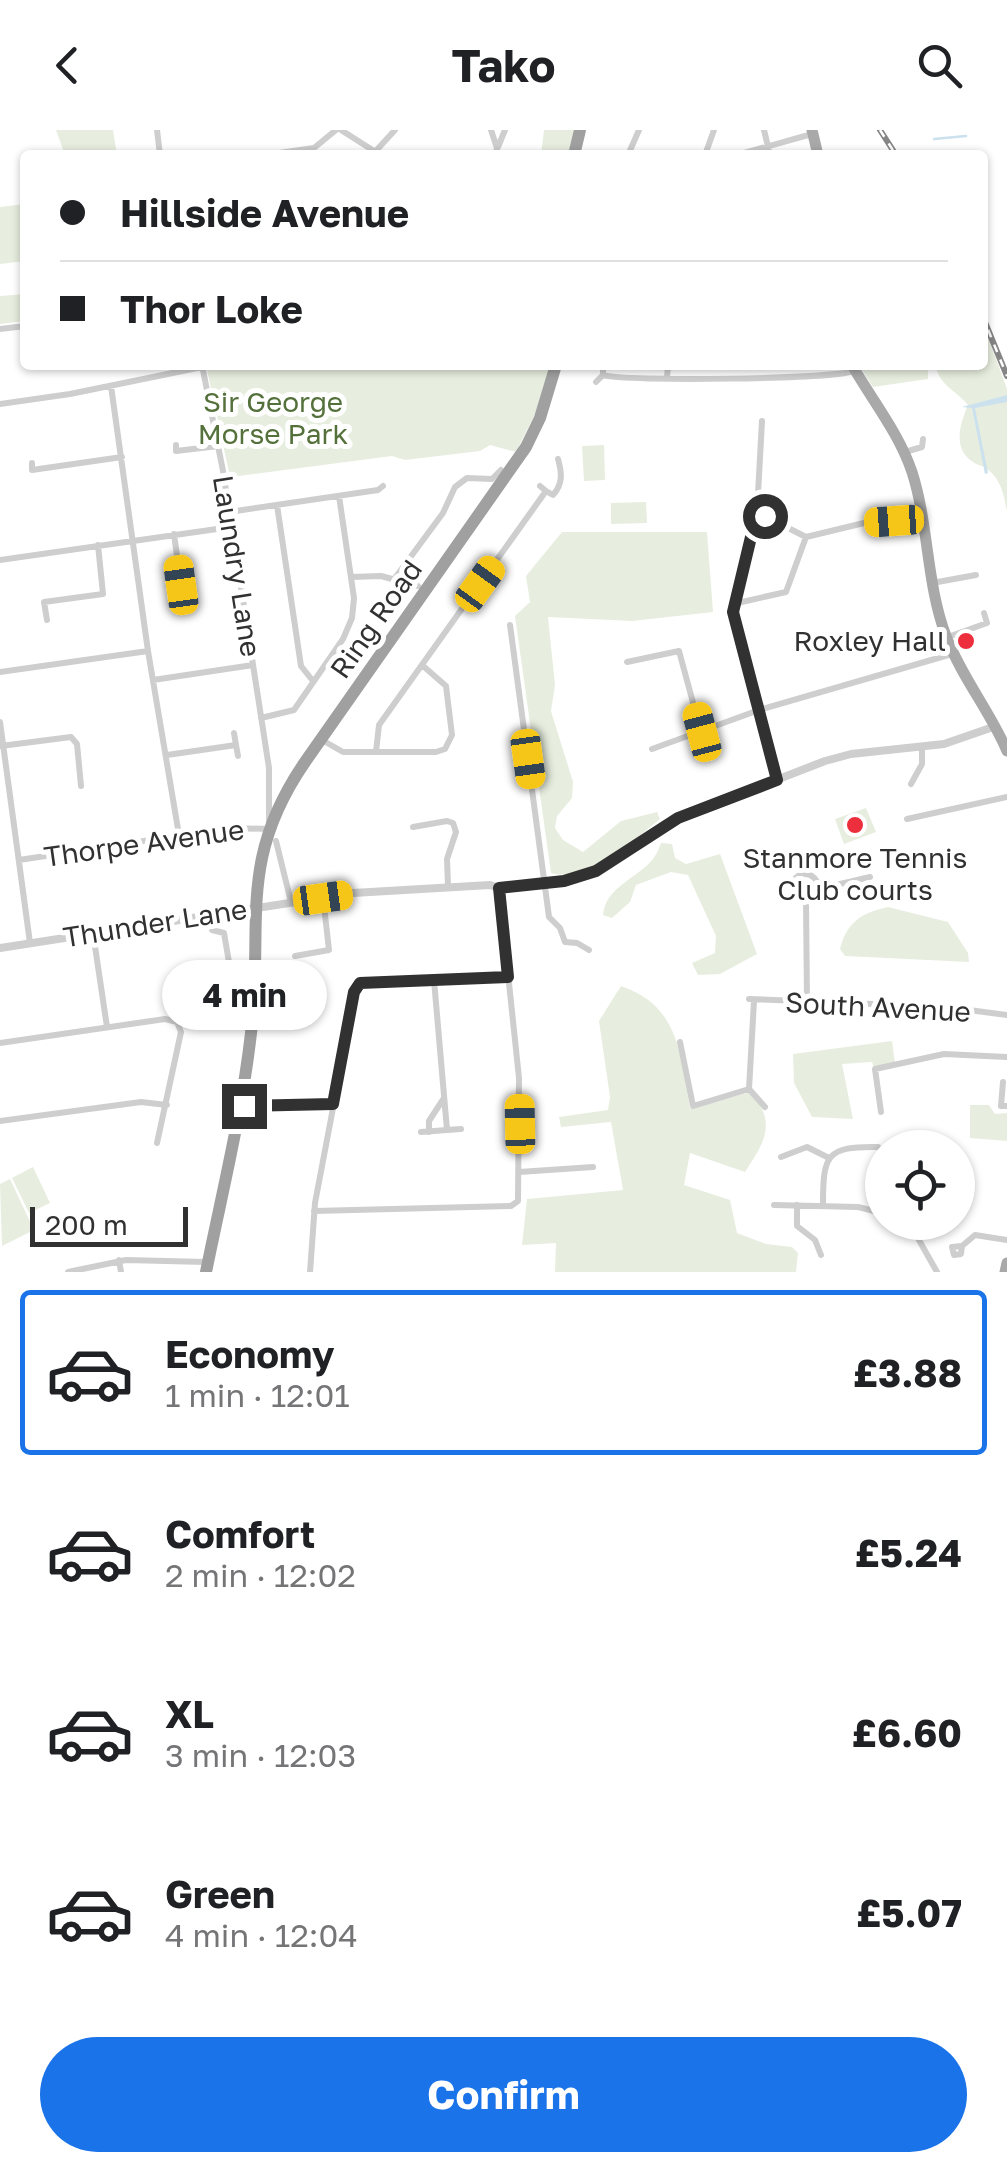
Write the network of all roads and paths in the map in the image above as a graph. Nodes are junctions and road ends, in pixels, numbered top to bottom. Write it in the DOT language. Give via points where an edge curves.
graph roads {
  1 [pos="338,130"];
  2 [pos="394,130"];
  3 [pos="764,130"];
  4 [pos="813,132"];
  5 [pos="768,145"];
  6 [pos="300,150"];
  7 [pos="369,150"];
  8 [pos="377,150"];
  9 [pos="752,150"];
  10 [pos="769,150"];
  11 [pos="184,370"];
  12 [pos="203,370"];
  13 [pos="554,370"];
  14 [pos="603,370"];
  15 [pos="667,370"];
  16 [pos="850,370"];
  17 [pos="854,370"];
  18 [pos="603,375"];
  19 [pos="666,378"];
  20 [pos="596,382"];
  21 [pos="111,386"];
  22 [pos="0,404"];
  23 [pos="762,421"];
  24 [pos="924,444"];
  25 [pos="218,446"];
  26 [pos="176,451"];
  27 [pos="904,452"];
  28 [pos="122,457"];
  29 [pos="558,459"];
  30 [pos="32,470"];
  31 [pos="501,470"];
  32 [pos="383,486"];
  33 [pos="339,496"];
  34 [pos="278,505"];
  35 [pos="229,512"];
  36 [pos="757,512"];
  37 [pos="922,519"];
  38 [pos="231,527"];
  39 [pos="174,534"];
  40 [pos="806,537"];
  41 [pos="134,540"];
  42 [pos="98,546"];
  43 [pos="0,560"];
  44 [pos="976,575"];
  45 [pos="350,577"];
  46 [pos="395,578"];
  47 [pos="931,583"];
  48 [pos="418,586"];
  49 [pos="184,587"];
  50 [pos="733,604"];
  51 [pos="984,614"];
  52 [pos="47,620"];
  53 [pos="510,625"];
  54 [pos="946,637"];
  55 [pos="148,651"];
  56 [pos="953,653"];
  57 [pos="627,662"];
  58 [pos="252,665"];
  59 [pos="422,665"];
  60 [pos="0,672"];
  61 [pos="153,680"];
  62 [pos="313,682"];
  63 [pos="759,710"];
  64 [pos="261,718"];
  65 [pos="0,722"];
  66 [pos="1001,726"];
  67 [pos="234,732"];
  68 [pos="702,732"];
  69 [pos="321,740"];
  70 [pos="236,744"];
  71 [pos="2,746"];
  72 [pos="922,747"];
  73 [pos="652,750"];
  74 [pos="1007,751"];
  75 [pos="376,752"];
  76 [pos="167,755"];
  77 [pos="238,756"];
  78 [pos="270,768"];
  79 [pos="777,780"];
  80 [pos="290,784"];
  81 [pos="911,784"];
  82 [pos="81,786"];
  83 [pos="1007,797"];
  84 [pos="907,819"];
  85 [pos="416,823"];
  86 [pos="179,835"];
  87 [pos="272,835"];
  88 [pos="19,860"];
  89 [pos="864,876"];
  90 [pos="545,884"];
  91 [pos="448,886"];
  92 [pos="499,888"];
  93 [pos="819,889"];
  94 [pos="323,898"];
  95 [pos="806,901"];
  96 [pos="291,902"];
  97 [pos="255,908"];
  98 [pos="209,915"];
  99 [pos="93,933"];
  100 [pos="30,943"];
  101 [pos="0,948"];
  102 [pos="586,950"];
  103 [pos="295,956"];
  104 [pos="230,968"];
  105 [pos="508,977"];
  106 [pos="434,980"];
  107 [pos="806,1002"];
  108 [pos="1007,1015"];
  109 [pos="107,1027"];
  110 [pos="680,1042"];
  111 [pos="0,1044"];
  112 [pos="1007,1057"];
  113 [pos="1003,1082"];
  114 [pos="749,1089"];
  115 [pos="444,1098"];
  116 [pos="333,1104"];
  117 [pos="167,1105"];
  118 [pos="238,1106"];
  119 [pos="1002,1106"];
  120 [pos="765,1107"];
  121 [pos="881,1112"];
  122 [pos="0,1121"];
  123 [pos="461,1129"];
  124 [pos="447,1130"];
  125 [pos="157,1143"];
  126 [pos="865,1147"];
  127 [pos="781,1156"];
  128 [pos="828,1158"];
  129 [pos="593,1167"];
  130 [pos="519,1172"];
  131 [pos="774,1205"];
  132 [pos="823,1205"];
  133 [pos="796,1206"];
  134 [pos="865,1208"];
  135 [pos="314,1211"];
  136 [pos="919,1240"];
  137 [pos="1007,1240"];
  138 [pos="962,1246"];
  139 [pos="821,1255"];
  140 [pos="120,1260"];
  141 [pos="1007,1262"];
  142 [pos="207,1267"];
  143 [pos="68,1272"];
  144 [pos="121,1272"];
  145 [pos="310,1272"];
  146 [pos="936,1272"];
  147 [pos="1004,1272"];
  1 -- 6 [label="street"];
  1 -- 7 [label="street"];
  2 -- 8 [label="street"];
  3 -- 5 [label="street"];
  4 -- 5 [label="street"];
  5 -- 9 [label="street"];
  5 -- 10 [label="street"];
  11 -- 21 [label="street"];
  12 -- 25 [label="street, Laundry Lane"];
  13 -- 69 [label="highway, Ring Road" via="526,448"];
  14 -- 18 [label="street"];
  15 -- 19 [label="street"];
  16 -- 19 [label="street"];
  17 -- 27 [label="main road"];
  18 -- 19 [label="street"];
  18 -- 20 [label="street"];
  21 -- 22 [label="street"];
  21 -- 28 [label="street"];
  23 -- 36 [label="street"];
  24 -- 27 [label="street"];
  25 -- 26 [label="street"];
  25 -- 35 [label="street, Laundry Lane"];
  27 -- 37 [label="main road"];
  28 -- 30 [label="street"];
  28 -- 41 [label="street"];
  29 -- 59 [label="street" via="562,478 546,491"];
  31 -- 46 [label="street" via="489,483 467,478 454,486 443,513"];
  32 -- 33 [label="street"];
  33 -- 34 [label="street"];
  33 -- 45 [label="street"];
  34 -- 35 [label="street"];
  34 -- 62 [label="street" via="301,666"];
  35 -- 38 [label="street, Laundry Lane"];
  36 -- 40 [label="street"];
  36 -- 50 [label="street"];
  37 -- 40 [label="street"];
  37 -- 47 [label="main road"];
  38 -- 39 [label="street"];
  38 -- 58 [label="street, Laundry Lane"];
  39 -- 41 [label="street"];
  39 -- 49 [label="street"];
  40 -- 50 [label="street" via="786,592"];
  41 -- 42 [label="street"];
  41 -- 55 [label="street"];
  42 -- 43 [label="street"];
  42 -- 52 [label="street" via="103,594 44,602"];
  44 -- 47 [label="street"];
  45 -- 46 [label="street"];
  45 -- 62 [label="street" via="349,628"];
  46 -- 48 [label="street"];
  47 -- 54 [label="main road"];
  50 -- 63 [label="street"];
  51 -- 54 [label="street" via="988,626"];
  53 -- 90 [label="street"];
  54 -- 56 [label="main road"];
  55 -- 60 [label="street"];
  55 -- 61 [label="street"];
  56 -- 63 [label="street"];
  56 -- 66 [label="main road"];
  57 -- 68 [label="street" via="679,651"];
  58 -- 61 [label="street"];
  58 -- 64 [label="street, Laundry Lane"];
  59 -- 75 [label="street" via="377,729"];
  59 -- 75 [label="street" via="446,686 449,744 436,752"];
  61 -- 76 [label="street"];
  62 -- 64 [label="street" via="291,712"];
  63 -- 68 [label="street"];
  63 -- 79 [label="street"];
  64 -- 78 [label="street, Laundry Lane"];
  65 -- 71 [label="street"];
  66 -- 72 [label="street, Thunder Lane"];
  66 -- 74 [label="main road"];
  67 -- 70 [label="street"];
  68 -- 73 [label="street"];
  69 -- 75 [label="street" via="343,752"];
  69 -- 80 [label="highway, Ring Road"];
  70 -- 76 [label="street"];
  70 -- 77 [label="street"];
  71 -- 82 [label="street" via="71,737"];
  71 -- 88 [label="street"];
  72 -- 79 [label="street, Thunder Lane" via="851,754"];
  72 -- 81 [label="street" via="921,776"];
  76 -- 86 [label="street"];
  78 -- 80 [label="street"];
  78 -- 87 [label="street, Laundry Lane"];
  79 -- 90 [label="street, Thunder Lane" via="678,818 596,871"];
  80 -- 87 [label="highway, Ring Road"];
  83 -- 84 [label="street"];
  85 -- 91 [label="street" via="448,820 455,827 446,859"];
  86 -- 87 [label="street, Thorpe Avenue" via="254,826"];
  86 -- 88 [label="street, Thorpe Avenue"];
  87 -- 96 [label="street, Laundry Lane"];
  87 -- 97 [label="highway, Ring Road" via="258,870"];
  88 -- 100 [label="street"];
  89 -- 93 [label="street"];
  90 -- 92 [label="street, Thunder Lane"];
  90 -- 102 [label="street" via="551,921 565,942"];
  91 -- 92 [label="street, Thunder Lane"];
  91 -- 94 [label="street, Thunder Lane"];
  92 -- 105 [label="street"];
  93 -- 95 [label="street"];
  93 -- 95 [label="street" via="812,876 798,876 794,894"];
  94 -- 96 [label="street, Thunder Lane"];
  94 -- 103 [label="street" via="329,950"];
  95 -- 107 [label="street"];
  96 -- 97 [label="street, Thunder Lane"];
  97 -- 98 [label="street, Thunder Lane"];
  97 -- 118 [label="highway, Ring Road" via="254,1003"];
  98 -- 99 [label="street, Thunder Lane"];
  98 -- 104 [label="street" via="212,930 224,933"];
  99 -- 100 [label="street, Thunder Lane"];
  99 -- 109 [label="street"];
  100 -- 101 [label="street, Thunder Lane"];
  105 -- 106 [label="street"];
  105 -- 130 [label="street" via="519,1078"];
  106 -- 115 [label="street"];
  106 -- 116 [label="street" via="360,983"];
  107 -- 108 [label="street, South Avenue"];
  107 -- 114 [label="street, South Avenue" via="751,1000"];
  109 -- 111 [label="street"];
  109 -- 117 [label="street" via="165,1018 180,1024"];
  110 -- 114 [label="street" via="693,1106"];
  112 -- 121 [label="street" via="944,1054 875,1069"];
  113 -- 119 [label="street"];
  114 -- 120 [label="street"];
  115 -- 124 [label="street"];
  115 -- 124 [label="street" via="425,1132"];
  116 -- 118 [label="street"];
  116 -- 135 [label="street"];
  117 -- 122 [label="street" via="145,1102"];
  117 -- 125 [label="street"];
  118 -- 142 [label="highway, Ring Road"];
  123 -- 124 [label="street"];
  126 -- 128 [label="street" via="844,1148"];
  127 -- 128 [label="street" via="806,1147"];
  128 -- 132 [label="street"];
  129 -- 130 [label="street"];
  130 -- 135 [label="street" via="514,1206"];
  131 -- 133 [label="street"];
  132 -- 133 [label="street"];
  132 -- 134 [label="street"];
  133 -- 139 [label="street" via="797,1226"];
  135 -- 145 [label="street"];
  136 -- 146 [label="street"];
  137 -- 138 [label="street" via="980,1234"];
  140 -- 142 [label="street" via="160,1258"];
  140 -- 143 [label="street"];
  140 -- 144 [label="street"];
  141 -- 147 [label="main road"];
}
